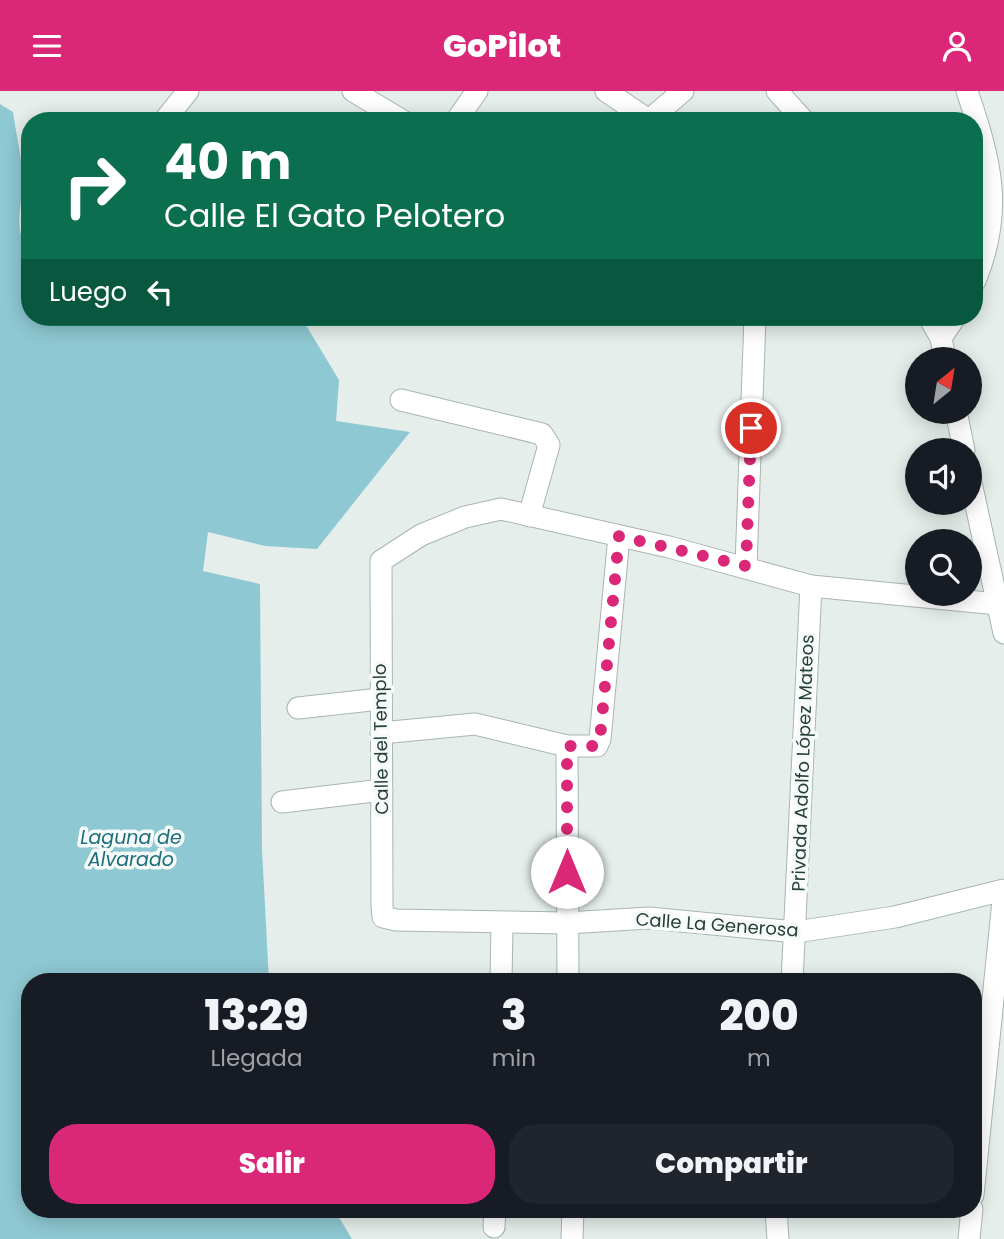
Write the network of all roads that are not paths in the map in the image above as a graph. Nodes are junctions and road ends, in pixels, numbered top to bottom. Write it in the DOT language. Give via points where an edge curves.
graph roads {
  1 [pos="188,91"];
  2 [pos="353,91"];
  3 [pos="477,91"];
  4 [pos="606,91"];
  5 [pos="683,91"];
  6 [pos="776,91"];
  7 [pos="967,91"];
  8 [pos="171,112"];
  9 [pos="389,112"];
  10 [pos="462,112"];
  11 [pos="637,112"];
  12 [pos="658,112"];
  13 [pos="796,112"];
  14 [pos="974,112"];
  15 [pos="983,142"];
  16 [pos="983,261"];
  17 [pos="755,326"];
  18 [pos="933,326"];
  19 [pos="952,326"];
  20 [pos="942,347"];
  21 [pos="944,347"];
  22 [pos="401,400"];
  23 [pos="978,515"];
  24 [pos="529,516"];
  25 [pos="619,536"];
  26 [pos="746,566"];
  27 [pos="811,586"];
  28 [pos="998,604"];
  29 [pos="1004,633"];
  30 [pos="380,699"];
  31 [pos="298,708"];
  32 [pos="381,733"];
  33 [pos="567,746"];
  34 [pos="382,790"];
  35 [pos="282,802"];
  36 [pos="1004,891"];
  37 [pos="383,917"];
  38 [pos="567,922"];
  39 [pos="502,923"];
  40 [pos="796,932"];
  41 [pos="501,973"];
  42 [pos="568,973"];
  43 [pos="793,973"];
  44 [pos="982,1107"];
  45 [pos="573,1218"];
  46 [pos="777,1218"];
  47 [pos="971,1218"];
  48 [pos="572,1239"];
  49 [pos="778,1239"];
  50 [pos="969,1239"];
  1 -- 8 [label="street"];
  2 -- 9 [label="street"];
  3 -- 10 [label="street"];
  4 -- 11 [label="street"];
  5 -- 12 [label="street"];
  6 -- 13 [label="street"];
  7 -- 14 [label="street"];
  15 -- 16 [label="street" via="997,187 995,232"];
  17 -- 26 [label="street"];
  18 -- 20 [label="street"];
  19 -- 21 [label="street"];
  22 -- 24 [label="street" via="542,434 549,445"];
  23 -- 28 [label="street"];
  24 -- 25 [label="street"];
  24 -- 30 [label="street, Calle del Templo" via="501,509 466,517 421,535 380,561"];
  25 -- 26 [label="street"];
  25 -- 33 [label="street" via="600,739 597,746"];
  26 -- 27 [label="street"];
  27 -- 28 [label="street"];
  27 -- 40 [label="street, Privada Adolfo López Mateos"];
  28 -- 29 [label="street"];
  30 -- 31 [label="street"];
  30 -- 32 [label="street, Calle del Templo"];
  32 -- 33 [label="street" via="475,724"];
  32 -- 34 [label="street, Calle del Templo"];
  33 -- 38 [label="street"];
  34 -- 35 [label="street"];
  34 -- 37 [label="street, Calle del Templo"];
  36 -- 40 [label="street, Calle La Generosa" via="895,917"];
  36 -- 44 [label="street"];
  37 -- 39 [label="street, Calle La Generosa"];
  38 -- 39 [label="street, Calle La Generosa"];
  38 -- 40 [label="street, Calle La Generosa" via="649,918"];
  38 -- 42 [label="street"];
  39 -- 41 [label="street"];
  40 -- 43 [label="street, Privada Adolfo López Mateos"];
  45 -- 48 [label="street"];
  46 -- 49 [label="street"];
  47 -- 50 [label="street"];
}
